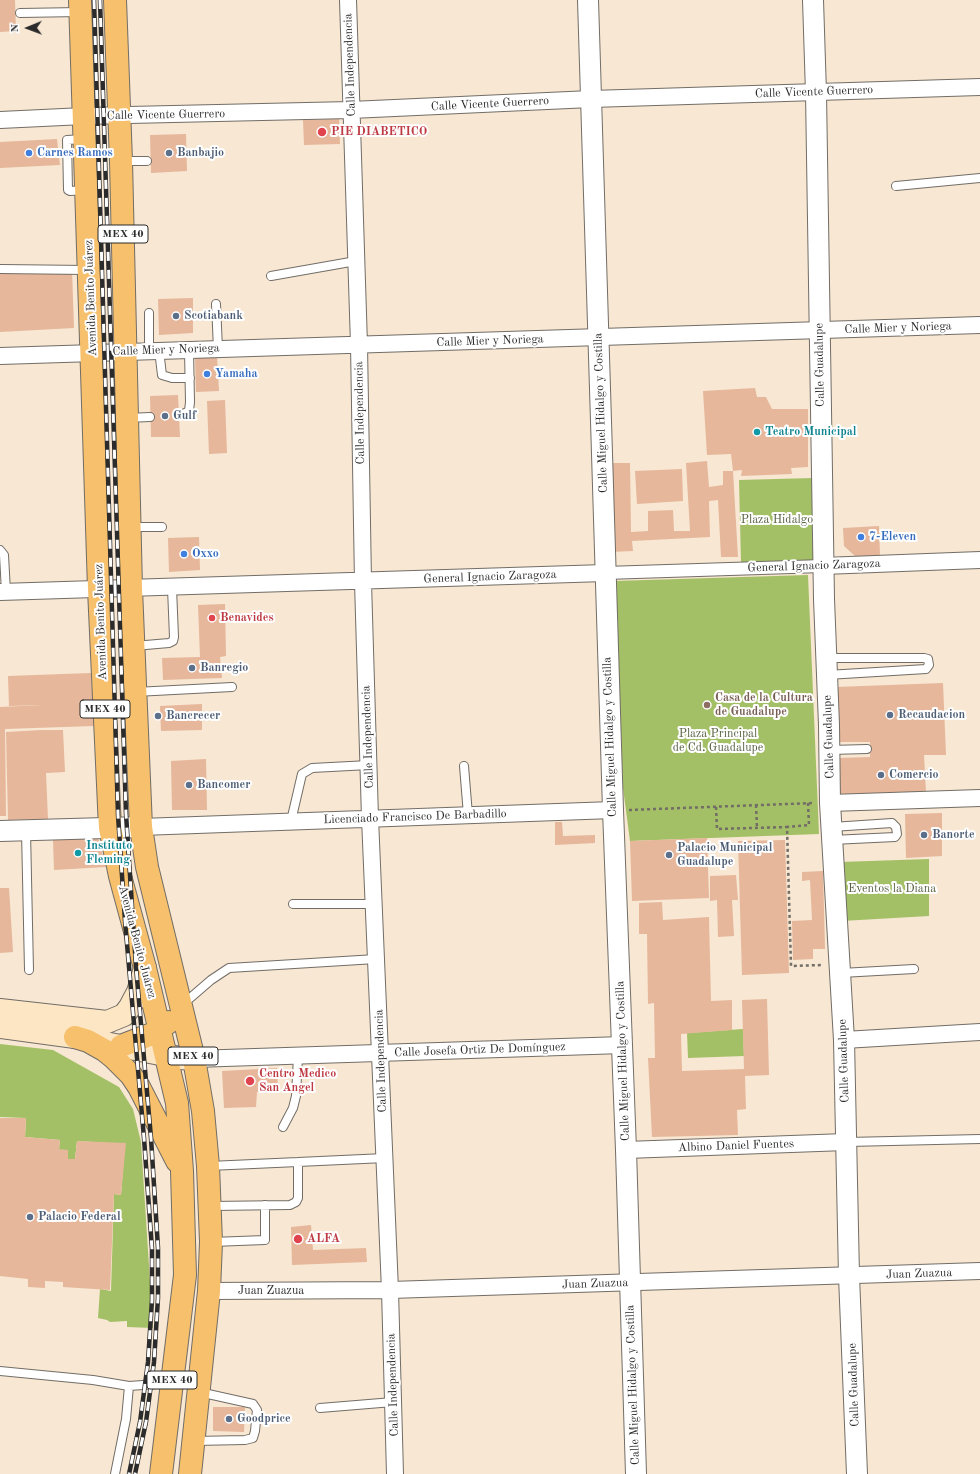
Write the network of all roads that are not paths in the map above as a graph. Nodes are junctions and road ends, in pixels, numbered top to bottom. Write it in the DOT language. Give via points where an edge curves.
graph roads {
  1 [pos="115,0"];
  2 [pos="348,0"];
  3 [pos="588,0"];
  4 [pos="813,0"];
  5 [pos="80,6"];
  6 [pos="20,13"];
  7 [pos="980,87"];
  8 [pos="816,93"];
  9 [pos="591,99"];
  10 [pos="351,110"];
  11 [pos="84,116"];
  12 [pos="119,116"];
  13 [pos="0,120"];
  14 [pos="121,161"];
  15 [pos="147,161"];
  16 [pos="980,178"];
  17 [pos="896,186"];
  18 [pos="356,261"];
  19 [pos="0,269"];
  20 [pos="90,270"];
  21 [pos="271,276"];
  22 [pos="216,304"];
  23 [pos="149,313"];
  24 [pos="980,325"];
  25 [pos="820,331"];
  26 [pos="599,338"];
  27 [pos="359,345"];
  28 [pos="218,349"];
  29 [pos="189,350"];
  30 [pos="126,351"];
  31 [pos="154,351"];
  32 [pos="92,353"];
  33 [pos="0,356"];
  34 [pos="190,378"];
  35 [pos="179,415"];
  36 [pos="150,417"];
  37 [pos="127,418"];
  38 [pos="130,527"];
  39 [pos="162,527"];
  40 [pos="0,550"];
  41 [pos="980,560"];
  42 [pos="823,566"];
  43 [pos="605,573"];
  44 [pos="362,582"];
  45 [pos="172,588"];
  46 [pos="131,589"];
  47 [pos="99,590"];
  48 [pos="3,592"];
  49 [pos="133,646"];
  50 [pos="826,666"];
  51 [pos="232,687"];
  52 [pos="135,692"];
  53 [pos="867,749"];
  54 [pos="830,750"];
  55 [pos="369,766"];
  56 [pos="464,766"];
  57 [pos="980,798"];
  58 [pos="830,803"];
  59 [pos="613,810"];
  60 [pos="468,815"];
  61 [pos="370,818"];
  62 [pos="291,821"];
  63 [pos="141,826"];
  64 [pos="110,828"];
  65 [pos="26,831"];
  66 [pos="0,832"];
  67 [pos="832,833"];
  68 [pos="293,904"];
  69 [pos="374,904"];
  70 [pos="376,959"];
  71 [pos="145,968"];
  72 [pos="914,969"];
  73 [pos="29,970"];
  74 [pos="840,973"];
  75 [pos="180,1006"];
  76 [pos="0,1010"];
  77 [pos="0,1027"];
  78 [pos="159,1030"];
  79 [pos="980,1032"];
  80 [pos="74,1037"];
  81 [pos="844,1040"];
  82 [pos="623,1045"];
  83 [pos="121,1046"];
  84 [pos="380,1053"];
  85 [pos="166,1056"];
  86 [pos="298,1056"];
  87 [pos="194,1059"];
  88 [pos="282,1127"];
  89 [pos="980,1139"];
  90 [pos="846,1142"];
  91 [pos="626,1150"];
  92 [pos="385,1158"];
  93 [pos="298,1162"];
  94 [pos="208,1166"];
  95 [pos="182,1171"];
  96 [pos="265,1205"];
  97 [pos="210,1206"];
  98 [pos="211,1242"];
  99 [pos="980,1271"];
  100 [pos="849,1276"];
  101 [pos="630,1282"];
  102 [pos="197,1289"];
  103 [pos="390,1290"];
  104 [pos="0,1371"];
  105 [pos="172,1383"];
  106 [pos="129,1386"];
  107 [pos="198,1392"];
  108 [pos="393,1402"];
  109 [pos="320,1408"];
  110 [pos="193,1441"];
  111 [pos="115,1474"];
  112 [pos="161,1474"];
  113 [pos="190,1474"];
  114 [pos="395,1474"];
  115 [pos="636,1474"];
  116 [pos="857,1474"];
  1 -- 12 [label="main road, Avenida Benito Juárez / MEX 40"];
  2 -- 10 [label="street, Calle Independencia"];
  3 -- 9 [label="street, Calle Miguel Hidalgo y Costilla"];
  4 -- 8 [label="street, Calle Guadalupe"];
  5 -- 6 [label="lane"];
  5 -- 11 [label="main road, Avenida Benito Juárez / MEX 40"];
  7 -- 8 [label="street, Calle Vicente Guerrero"];
  8 -- 9 [label="street, Calle Vicente Guerrero"];
  8 -- 25 [label="street, Calle Guadalupe"];
  9 -- 10 [label="street, Calle Vicente Guerrero"];
  9 -- 26 [label="street, Calle Miguel Hidalgo y Costilla"];
  10 -- 12 [label="street, Calle Vicente Guerrero"];
  10 -- 18 [label="street, Calle Independencia"];
  11 -- 12 [label="street, Calle Vicente Guerrero"];
  11 -- 13 [label="street, Calle Vicente Guerrero"];
  11 -- 20 [label="main road, Avenida Benito Juárez / MEX 40"];
  12 -- 14 [label="main road, Avenida Benito Juárez / MEX 40"];
  14 -- 15 [label="lane"];
  14 -- 30 [label="main road, Avenida Benito Juárez / MEX 40"];
  16 -- 17 [label="lane"];
  18 -- 21 [label="lane"];
  18 -- 27 [label="street, Calle Independencia"];
  19 -- 20 [label="lane"];
  20 -- 32 [label="main road, Avenida Benito Juárez / MEX 40"];
  22 -- 28 [label="lane"];
  23 -- 31 [label="lane"];
  24 -- 25 [label="street, Calle Mier y Noriega"];
  25 -- 26 [label="street, Calle Mier y Noriega"];
  25 -- 42 [label="street, Calle Guadalupe"];
  26 -- 27 [label="street, Calle Mier y Noriega"];
  26 -- 43 [label="street, Calle Miguel Hidalgo y Costilla"];
  27 -- 28 [label="street, Calle Mier y Noriega"];
  27 -- 44 [label="street, Calle Independencia"];
  28 -- 29 [label="street, Calle Mier y Noriega"];
  29 -- 31 [label="street, Calle Mier y Noriega"];
  29 -- 34 [label="lane"];
  30 -- 31 [label="street, Calle Mier y Noriega"];
  30 -- 32 [label="street, Calle Mier y Noriega"];
  30 -- 37 [label="main road, Avenida Benito Juárez / MEX 40"];
  31 -- 34 [label="lane" via="162,376"];
  32 -- 33 [label="street, Calle Mier y Noriega"];
  32 -- 47 [label="main road, Avenida Benito Juárez / MEX 40"];
  34 -- 35 [label="lane" via="189,411"];
  36 -- 37 [label="lane"];
  37 -- 38 [label="main road, Avenida Benito Juárez / MEX 40"];
  38 -- 39 [label="lane"];
  38 -- 46 [label="main road, Avenida Benito Juárez / MEX 40"];
  40 -- 48 [label="lane" via="4,555"];
  41 -- 42 [label="street, General Ignacio Zaragoza"];
  42 -- 43 [label="street, General Ignacio Zaragoza"];
  42 -- 50 [label="street, Calle Guadalupe"];
  43 -- 44 [label="street, General Ignacio Zaragoza"];
  43 -- 59 [label="street, Calle Miguel Hidalgo y Costilla"];
  44 -- 45 [label="street, General Ignacio Zaragoza"];
  44 -- 55 [label="street, Calle Independencia"];
  45 -- 46 [label="street, General Ignacio Zaragoza"];
  45 -- 49 [label="lane" via="173,641 169,644"];
  46 -- 47 [label="street, General Ignacio Zaragoza"];
  46 -- 49 [label="main road, Avenida Benito Juárez / MEX 40"];
  47 -- 48 [label="street, General Ignacio Zaragoza"];
  47 -- 64 [label="main road, Avenida Benito Juárez / MEX 40"];
  49 -- 52 [label="main road, Avenida Benito Juárez / MEX 40"];
  50 -- 50 [label="lane" via="924,658 928,659 929,664 926,669"];
  50 -- 54 [label="street, Calle Guadalupe"];
  51 -- 52 [label="lane"];
  52 -- 63 [label="main road, Avenida Benito Juárez / MEX 40"];
  53 -- 54 [label="lane"];
  54 -- 58 [label="street, Calle Guadalupe"];
  55 -- 61 [label="street, Calle Independencia"];
  55 -- 62 [label="lane" via="312,768 302,774"];
  56 -- 60 [label="lane"];
  57 -- 58 [label="street"];
  58 -- 67 [label="street, Calle Guadalupe"];
  59 -- 60 [label="street, Licenciado Francisco De Barbadillo"];
  59 -- 82 [label="street, Calle Miguel Hidalgo y Costilla"];
  60 -- 61 [label="street, Licenciado Francisco De Barbadillo"];
  61 -- 62 [label="street, Licenciado Francisco De Barbadillo"];
  61 -- 69 [label="street, Calle Independencia"];
  62 -- 63 [label="street, Licenciado Francisco De Barbadillo"];
  63 -- 64 [label="street, Licenciado Francisco De Barbadillo"];
  63 -- 75 [label="main road, Avenida Benito Juárez / MEX 40" via="146,867"];
  64 -- 65 [label="street, Licenciado Francisco De Barbadillo"];
  64 -- 71 [label="main road, Avenida Benito Juárez / MEX 40"];
  65 -- 66 [label="street, Licenciado Francisco De Barbadillo"];
  65 -- 73 [label="lane"];
  67 -- 67 [label="lane" via="895,837 897,834 892,823"];
  67 -- 74 [label="street, Calle Guadalupe"];
  68 -- 69 [label="lane"];
  69 -- 70 [label="street, Calle Independencia"];
  70 -- 75 [label="lane" via="229,968"];
  70 -- 84 [label="street, Calle Independencia"];
  71 -- 76 [label="main road" via="138,992 130,1007 124,1014 107,1022"];
  71 -- 78 [label="main road, Avenida Benito Juárez / MEX 40"];
  72 -- 74 [label="lane"];
  74 -- 81 [label="street, Calle Guadalupe"];
  75 -- 78 [label="main road" via="175,1016"];
  75 -- 87 [label="main road, Avenida Benito Juárez / MEX 40"];
  77 -- 80 [label="main road"];
  78 -- 83 [label="main road" via="143,1039"];
  78 -- 85 [label="main road, Avenida Benito Juárez / MEX 40"];
  79 -- 81 [label="street"];
  80 -- 83 [label="main road"];
  80 -- 95 [label="main road" via="104,1050 131,1075 157,1119"];
  81 -- 90 [label="street, Calle Guadalupe"];
  82 -- 84 [label="street, Calle Josefa Ortiz De Domínguez"];
  82 -- 91 [label="street, Calle Miguel Hidalgo y Costilla"];
  83 -- 85 [label="main road"];
  84 -- 86 [label="street, Calle Josefa Ortiz De Domínguez"];
  84 -- 92 [label="street, Calle Independencia"];
  85 -- 87 [label="main road"];
  85 -- 95 [label="main road, Avenida Benito Juárez / MEX 40" via="177,1102"];
  86 -- 87 [label="street, Calle Josefa Ortiz De Domínguez"];
  86 -- 88 [label="lane" via="296,1096 293,1108"];
  87 -- 94 [label="main road, Avenida Benito Juárez / MEX 40" via="203,1111"];
  89 -- 90 [label="lane"];
  90 -- 91 [label="street, Albino Daniel Fuentes"];
  90 -- 100 [label="street, Calle Guadalupe"];
  91 -- 101 [label="street, Calle Miguel Hidalgo y Costilla"];
  92 -- 93 [label="lane"];
  92 -- 103 [label="street, Calle Independencia"];
  93 -- 94 [label="lane"];
  93 -- 96 [label="lane" via="299,1192 296,1202 290,1205"];
  94 -- 97 [label="main road, Avenida Benito Juárez / MEX 40"];
  95 -- 102 [label="main road, Avenida Benito Juárez / MEX 40" via="185,1255"];
  96 -- 97 [label="lane"];
  96 -- 98 [label="lane" via="265,1240"];
  97 -- 98 [label="main road, Avenida Benito Juárez / MEX 40"];
  98 -- 102 [label="main road, Avenida Benito Juárez / MEX 40"];
  99 -- 100 [label="street, Juan Zuazua"];
  100 -- 101 [label="street, Juan Zuazua"];
  100 -- 116 [label="street, Calle Guadalupe"];
  101 -- 103 [label="street, Juan Zuazua"];
  101 -- 115 [label="street, Calle Miguel Hidalgo y Costilla"];
  102 -- 103 [label="street, Juan Zuazua"];
  102 -- 105 [label="main road, Avenida Benito Juárez / MEX 40"];
  102 -- 107 [label="main road, Avenida Benito Juárez / MEX 40"];
  103 -- 108 [label="street, Calle Independencia"];
  104 -- 106 [label="lane"];
  105 -- 106 [label="lane"];
  105 -- 112 [label="main road, Avenida Benito Juárez / MEX 40"];
  106 -- 111 [label="lane" via="126,1419"];
  107 -- 110 [label="main road, Avenida Benito Juárez / MEX 40"];
  107 -- 110 [label="lane" via="253,1404 257,1410 255,1430 253,1438 245,1440"];
  108 -- 109 [label="lane"];
  108 -- 114 [label="street, Calle Independencia"];
  110 -- 113 [label="main road, Avenida Benito Juárez / MEX 40"];
}
